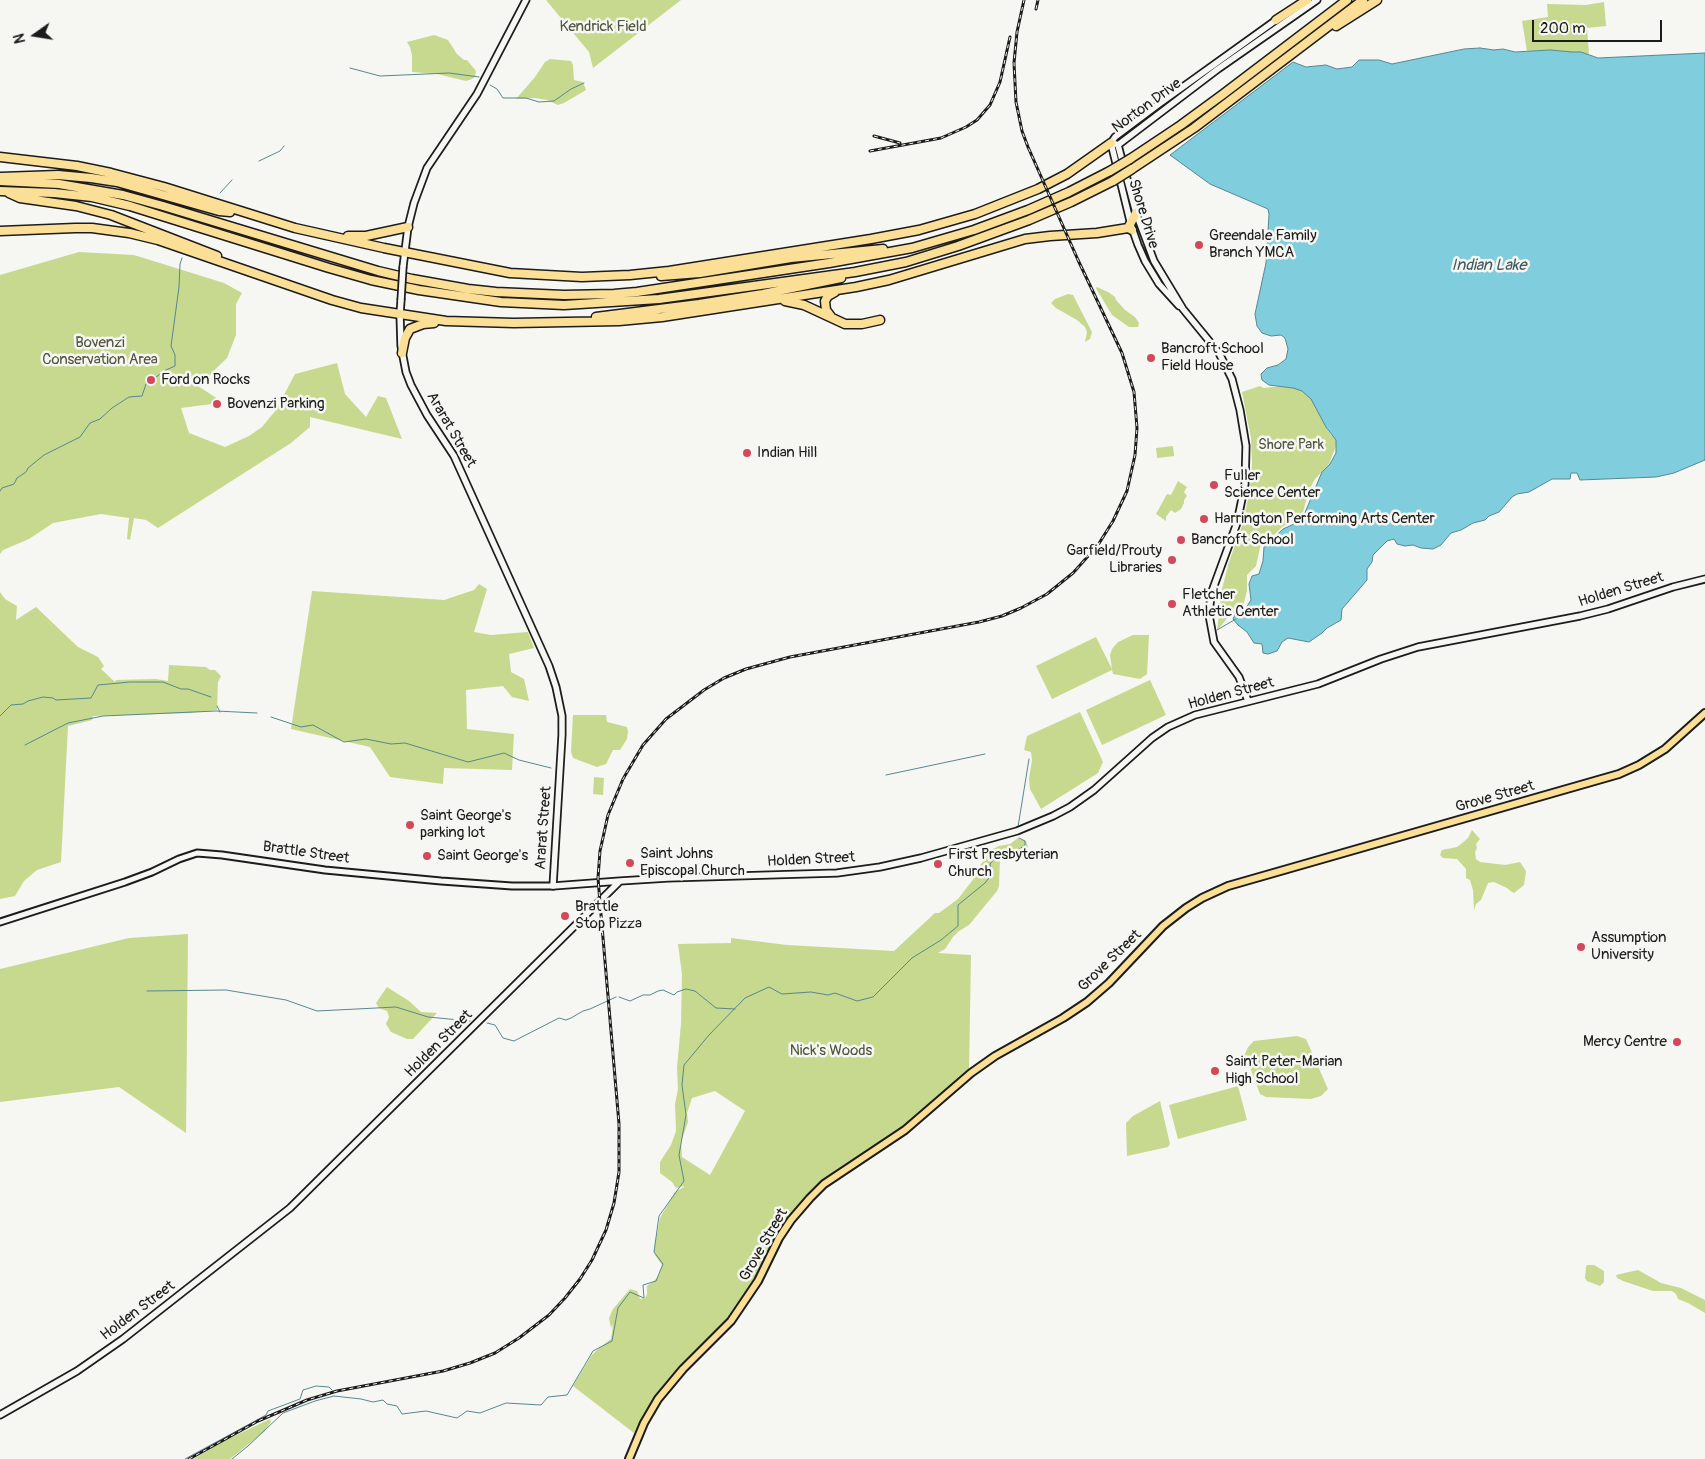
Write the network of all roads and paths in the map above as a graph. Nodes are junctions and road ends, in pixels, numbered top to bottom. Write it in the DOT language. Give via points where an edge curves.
graph roads {
  1 [pos="1300,0"];
  2 [pos="1307,0"];
  3 [pos="1317,0"];
  4 [pos="1340,0"];
  5 [pos="1347,0"];
  6 [pos="1363,0"];
  7 [pos="1377,0"];
  8 [pos="524,1"];
  9 [pos="1276,20"];
  10 [pos="1302,34"];
  11 [pos="1310,41"];
  12 [pos="1115,144"];
  13 [pos="0,157"];
  14 [pos="0,177"];
  15 [pos="0,181"];
  16 [pos="1,191"];
  17 [pos="244,213"];
  18 [pos="1136,213"];
  19 [pos="408,227"];
  20 [pos="1130,228"];
  21 [pos="0,231"];
  22 [pos="318,233"];
  23 [pos="912,248"];
  24 [pos="404,251"];
  25 [pos="870,269"];
  26 [pos="250,271"];
  27 [pos="611,277"];
  28 [pos="838,290"];
  29 [pos="771,300"];
  30 [pos="1183,309"];
  31 [pos="400,314"];
  32 [pos="880,320"];
  33 [pos="460,322"];
  34 [pos="838,322"];
  35 [pos="514,323"];
  36 [pos="402,353"];
  37 [pos="1705,579"];
  38 [pos="1248,701"];
  39 [pos="1705,713"];
  40 [pos="602,882"];
  41 [pos="620,882"];
  42 [pos="553,886"];
  43 [pos="604,899"];
  44 [pos="0,922"];
  45 [pos="0,1415"];
  46 [pos="629,1459"];
  1 -- 9 [label="main road, Norton Drive"];
  2 -- 9 [label="highway"];
  3 -- 12 [label="main road, Norton Drive"];
  4 -- 10 [label="highway"];
  5 -- 10 [label="highway"];
  6 -- 11 [label="highway"];
  7 -- 11 [label="highway"];
  8 -- 19 [label="main road, Ararat Street" via="478,94 427,168"];
  9 -- 12 [label="main road, Norton Drive" via="1115,137"];
  10 -- 23 [label="highway, bridge" via="1186,122 1110,171 1028,210"];
  11 -- 25 [label="highway, bridge" via="1194,128 1112,181 1067,204 989,235 906,262"];
  12 -- 18 [label="main road, Shore Drive"];
  12 -- 20 [label="main road, Shore Drive"];
  12 -- 27 [label="highway" via="1051,183 975,214 937,225 871,239"];
  13 -- 17 [label="highway" via="111,173"];
  14 -- 17 [label="highway" via="58,175 91,178 144,189 219,211"];
  15 -- 23 [label="highway" via="59,184 124,196 378,271 462,288 512,293 637,292"];
  16 -- 25 [label="highway" via="92,197 361,277 419,290 501,302 564,305 632,302"];
  16 -- 26 [label="highway" via="20,198 111,215"];
  17 -- 22 [label="highway"];
  18 -- 20 [label="highway"];
  18 -- 30 [label="main road, Shore Drive" via="1154,261"];
  19 -- 22 [label="highway" via="356,237"];
  19 -- 24 [label="main road, Ararat Street"];
  20 -- 28 [label="highway" via="1025,239 889,280"];
  20 -- 30 [label="main road, Shore Drive" via="1154,277"];
  21 -- 26 [label="highway" via="110,230 158,240"];
  22 -- 24 [label="highway"];
  23 -- 27 [label="highway" via="904,246 791,258 670,276"];
  24 -- 27 [label="highway" via="510,273"];
  24 -- 31 [label="main road, Ararat Street, bridge"];
  25 -- 35 [label="highway" via="806,286 700,304 600,317"];
  26 -- 31 [label="highway" via="347,305"];
  28 -- 29 [label="highway"];
  28 -- 34 [label="highway" via="828,296 824,305 827,313"];
  29 -- 34 [label="highway" via="800,304"];
  29 -- 35 [label="highway" via="643,319"];
  30 -- 38 [label="main road, Shore Drive" via="1213,345 1228,370 1244,426 1246,460 1242,504 1212,589 1209,615 1214,642 1239,677"];
  31 -- 33 [label="highway"];
  31 -- 36 [label="main road, Ararat Street"];
  32 -- 34 [label="highway" via="853,325"];
  33 -- 35 [label="highway"];
  33 -- 36 [label="highway" via="423,324 410,329"];
  36 -- 42 [label="main road, Ararat Street" via="414,390 454,456 556,687 562,735"];
  37 -- 38 [label="main road, Holden Street" via="1580,616 1418,647 1318,684"];
  38 -- 41 [label="main road, Holden Street" via="1200,713 1168,727 1078,801 1017,831 904,862 857,871"];
  39 -- 46 [label="main road, Grove Street" via="1666,750 1619,774 1238,883 1186,908 1163,926 1087,1002 979,1067 905,1130 817,1191 787,1226 731,1322 677,1376 653,1407"];
  40 -- 41 [label="main road, Brattle Street"];
  40 -- 42 [label="main road, Brattle Street"];
  40 -- 43 [label="main road" via="606,889"];
  41 -- 43 [label="main road, Holden Street"];
  42 -- 44 [label="street, Brattle Street" via="441,881 197,853 125,882"];
  43 -- 45 [label="main road, Holden Street" via="290,1208 123,1339 77,1371"];
}
